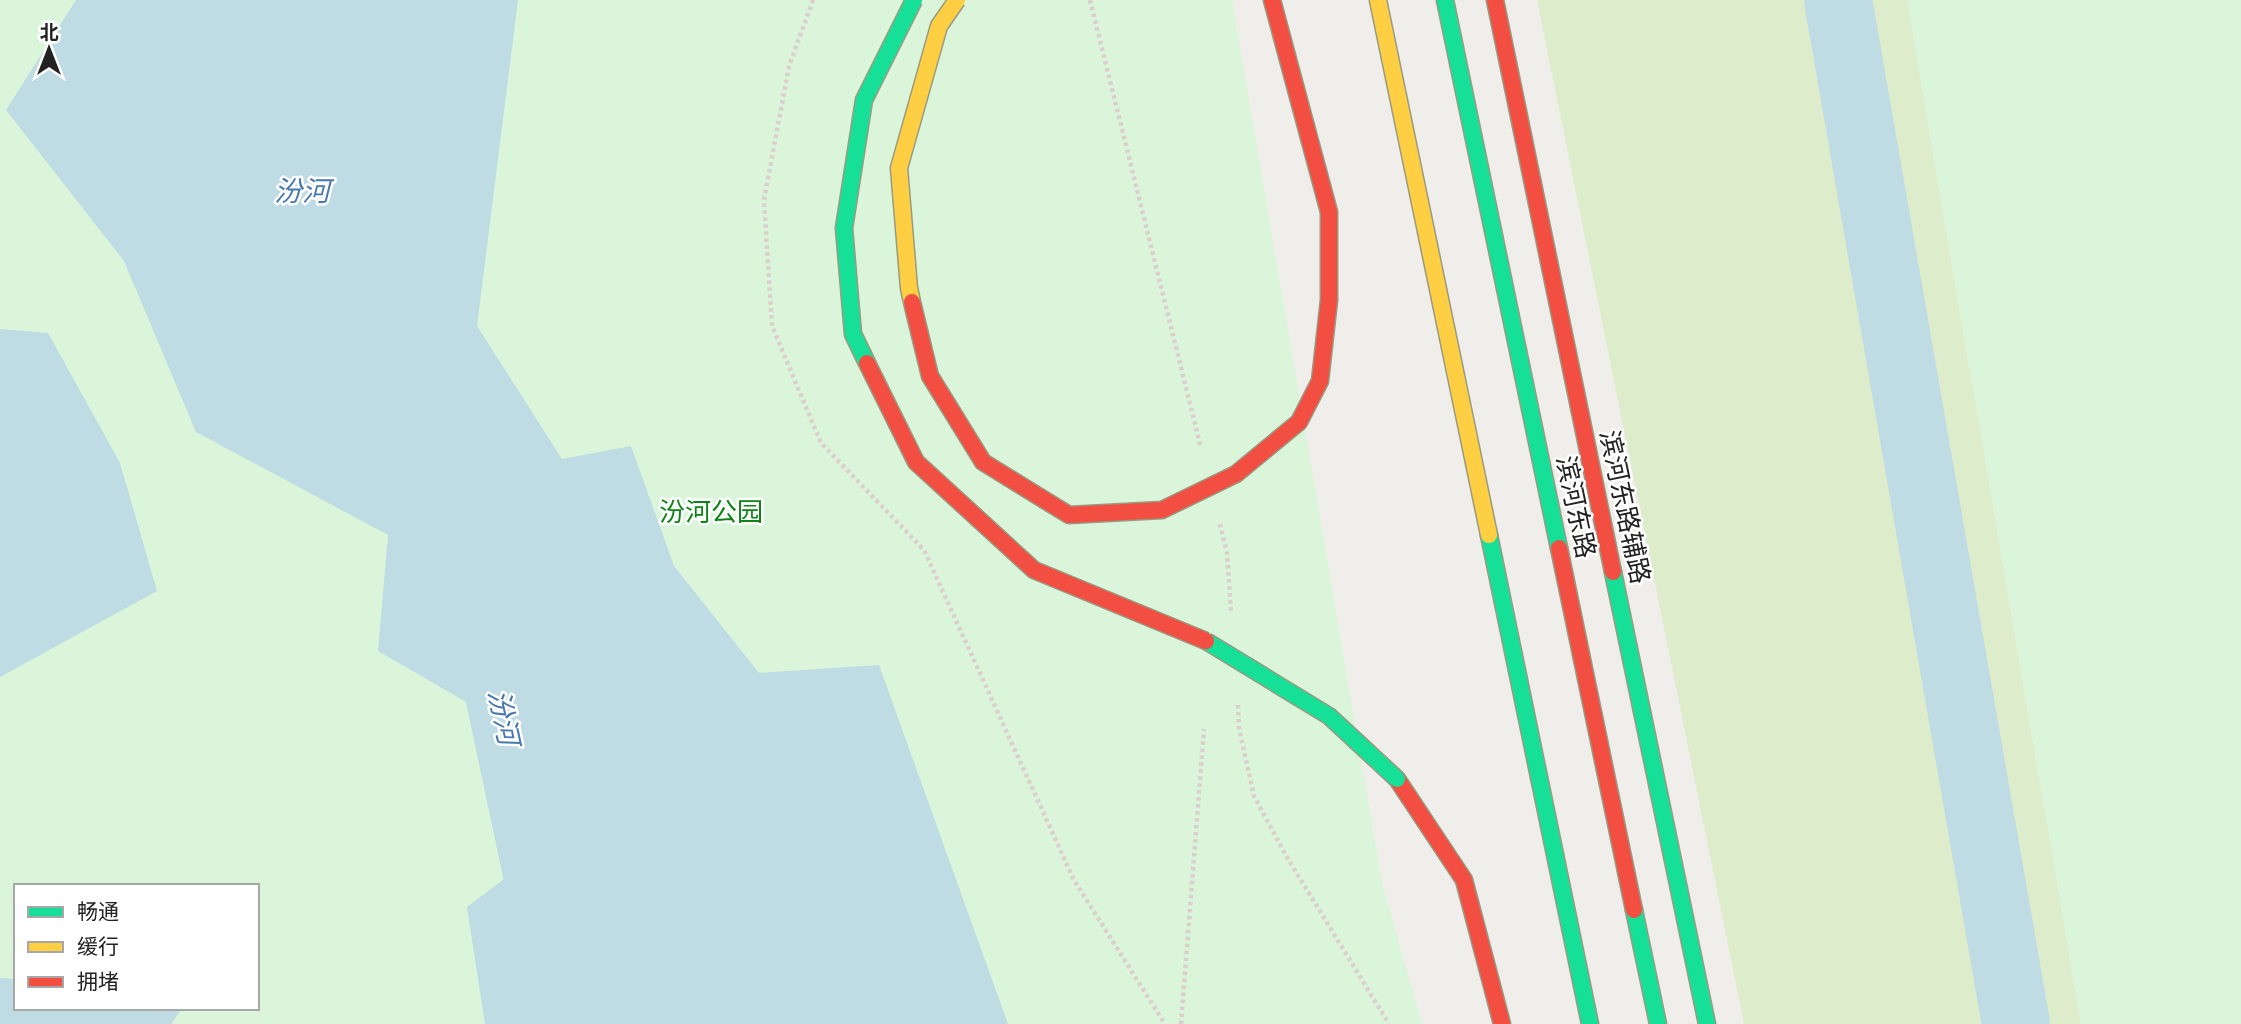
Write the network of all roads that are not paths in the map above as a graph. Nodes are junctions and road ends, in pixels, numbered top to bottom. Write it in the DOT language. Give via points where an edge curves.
graph roads {
  1 [pos="914,0"];
  2 [pos="957,0"];
  3 [pos="1272,0"];
  4 [pos="1378,0"];
  5 [pos="1445,0"];
  6 [pos="1495,0"];
  7 [pos="1502,1024"];
  8 [pos="1590,1024"];
  9 [pos="1658,1024"];
  10 [pos="1707,1024"];
  1 -- 7 [label="main road, bridge" via="864,100 844,228 853,334 916,462 1034,570 1204,640 1329,716 1397,779 1464,880"];
  2 -- 3 [label="main road, bridge" via="939,26 899,167 909,288 930,376 983,462 1069,514 1162,510 1236,474 1299,422 1320,381 1329,300 1329,212"];
  4 -- 8 [label="main road"];
  5 -- 9 [label="main road, 滨河东路"];
  6 -- 10 [label="main road, 滨河东路辅路"];
}
